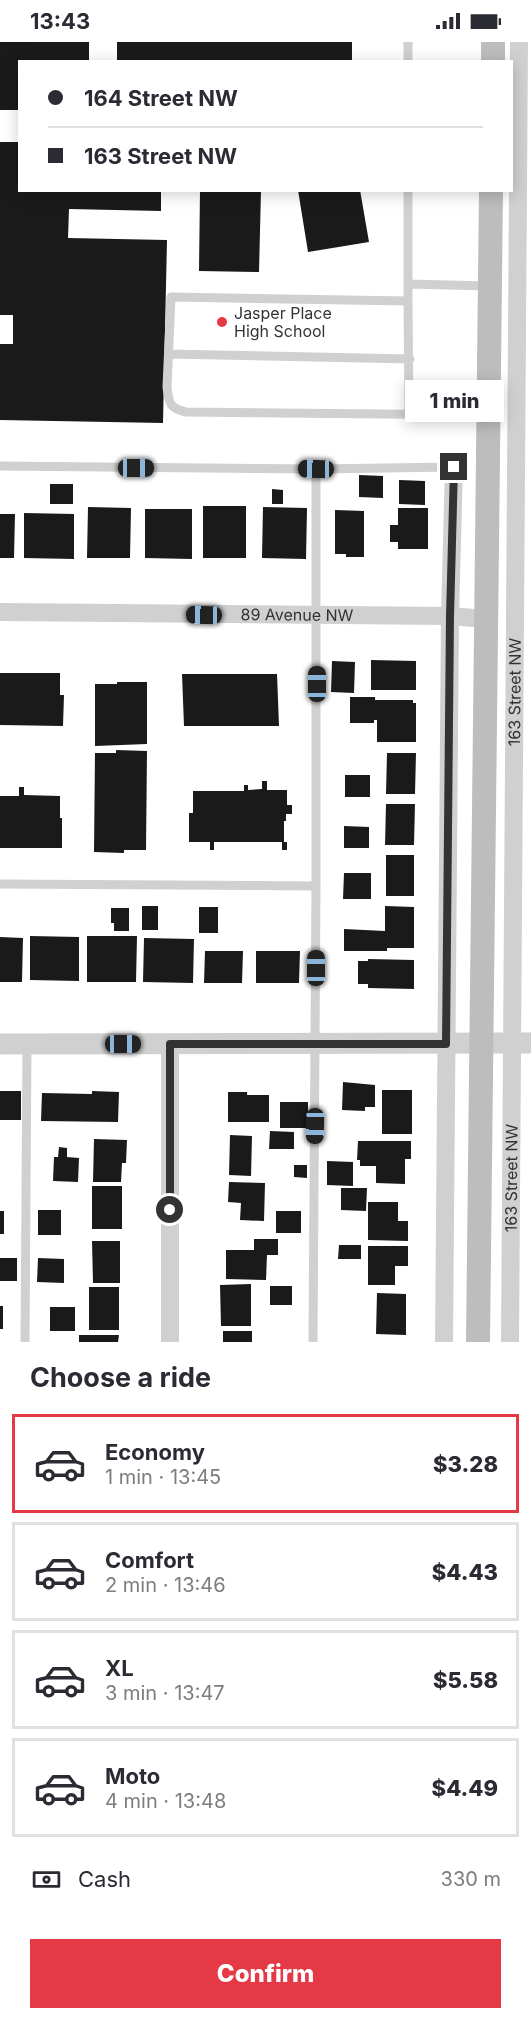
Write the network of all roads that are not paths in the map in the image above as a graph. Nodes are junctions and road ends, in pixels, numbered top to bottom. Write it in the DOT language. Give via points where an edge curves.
graph roads {
  1 [pos="408,42"];
  2 [pos="493,42"];
  3 [pos="519,42"];
  4 [pos="408,60"];
  5 [pos="492,60"];
  6 [pos="408,192"];
  7 [pos="491,192"];
  8 [pos="408,284"];
  9 [pos="490,286"];
  10 [pos="408,301"];
  11 [pos="169,354"];
  12 [pos="410,359"];
  13 [pos="409,414"];
  14 [pos="488,415"];
  15 [pos="0,466"];
  16 [pos="454,467"];
  17 [pos="316,469"];
  18 [pos="0,612"];
  19 [pos="317,616"];
  20 [pos="450,616"];
  21 [pos="486,619"];
  22 [pos="0,884"];
  23 [pos="316,886"];
  24 [pos="482,1043"];
  25 [pos="521,1043"];
  26 [pos="0,1044"];
  27 [pos="27,1044"];
  28 [pos="170,1044"];
  29 [pos="315,1044"];
  30 [pos="446,1044"];
  31 [pos="25,1342"];
  32 [pos="170,1342"];
  33 [pos="313,1342"];
  34 [pos="444,1342"];
  35 [pos="478,1342"];
  36 [pos="510,1342"];
  1 -- 4 [label="lane"];
  2 -- 5 [label="main road"];
  3 -- 25 [label="street, 163 Street NW"];
  6 -- 8 [label="lane"];
  7 -- 9 [label="main road, 163 Street NW"];
  8 -- 9 [label="lane"];
  8 -- 10 [label="lane"];
  9 -- 14 [label="main road, 163 Street NW"];
  10 -- 11 [label="lane" via="171,297"];
  10 -- 12 [label="lane"];
  11 -- 12 [label="lane"];
  11 -- 13 [label="lane" via="168,394 176,410"];
  12 -- 13 [label="lane"];
  13 -- 14 [label="lane"];
  14 -- 21 [label="main road, 163 Street NW"];
  15 -- 17 [label="lane"];
  16 -- 17 [label="lane"];
  16 -- 20 [label="street"];
  17 -- 19 [label="lane"];
  18 -- 19 [label="street, 89 Avenue NW"];
  19 -- 20 [label="street, 89 Avenue NW"];
  19 -- 23 [label="lane"];
  20 -- 21 [label="street, 89 Avenue NW"];
  20 -- 30 [label="street"];
  21 -- 24 [label="main road, 163 Street NW"];
  22 -- 23 [label="lane"];
  23 -- 29 [label="lane"];
  24 -- 25 [label="street"];
  24 -- 30 [label="street"];
  24 -- 35 [label="main road, 163 Street NW"];
  25 -- 36 [label="street, 163 Street NW"];
  26 -- 27 [label="street"];
  27 -- 28 [label="street"];
  27 -- 31 [label="lane"];
  28 -- 29 [label="street"];
  28 -- 32 [label="street"];
  29 -- 30 [label="street"];
  29 -- 33 [label="lane"];
  30 -- 34 [label="street"];
}
